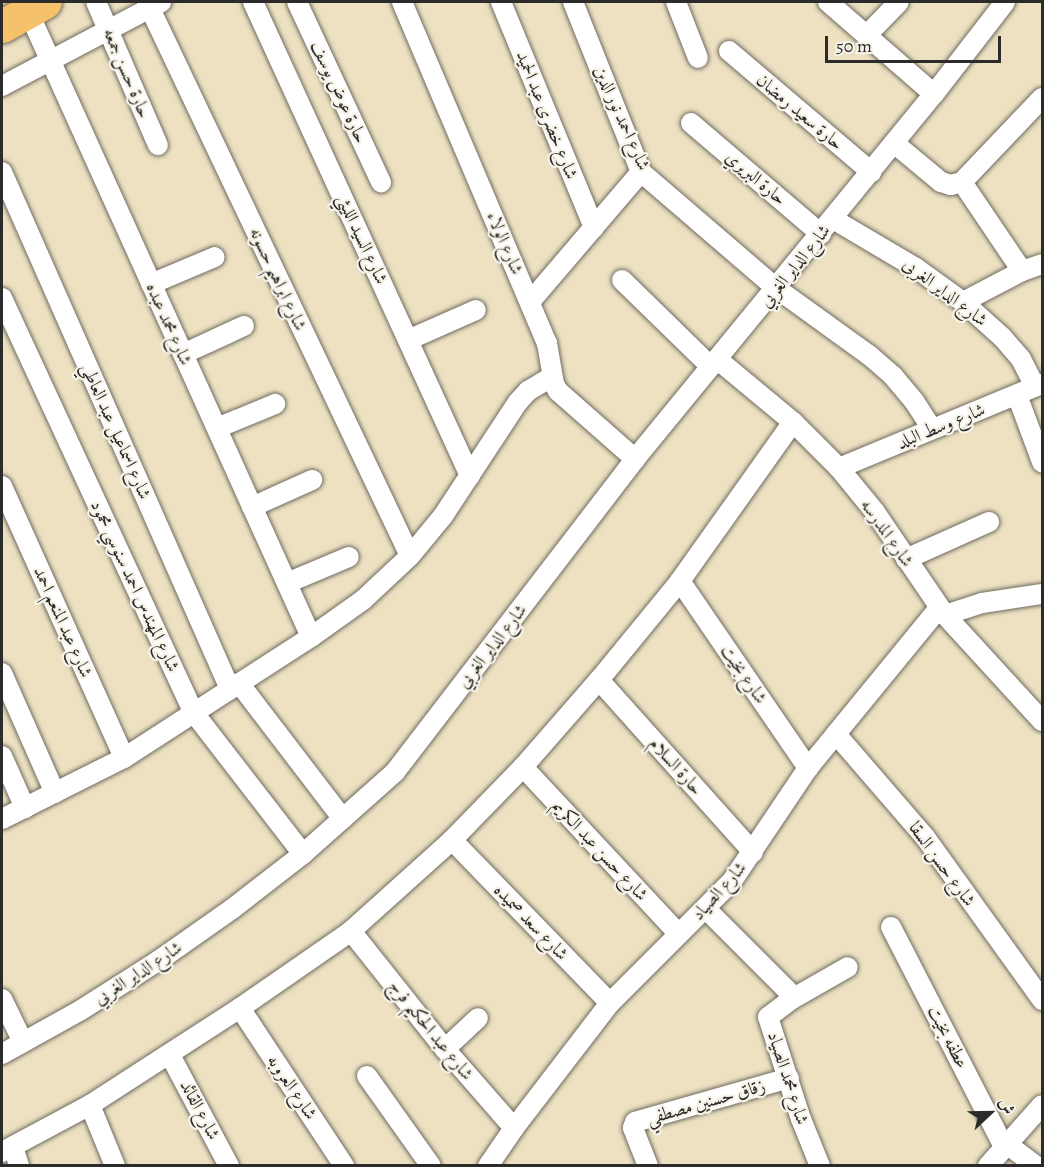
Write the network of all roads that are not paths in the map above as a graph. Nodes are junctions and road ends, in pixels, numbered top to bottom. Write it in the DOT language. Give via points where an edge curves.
graph roads {
  1 [pos="96,2"];
  2 [pos="253,2"];
  3 [pos="297,2"];
  4 [pos="402,2"];
  5 [pos="501,2"];
  6 [pos="573,2"];
  7 [pos="676,2"];
  8 [pos="828,2"];
  9 [pos="899,2"];
  10 [pos="1005,2"];
  11 [pos="153,3"];
  12 [pos="25,13"];
  13 [pos="108,29"];
  14 [pos="866,36"];
  15 [pos="729,51"];
  16 [pos="699,57"];
  17 [pos="50,60"];
  18 [pos="2,86"];
  19 [pos="934,94"];
  20 [pos="1042,98"];
  21 [pos="691,123"];
  22 [pos="894,143"];
  23 [pos="158,145"];
  24 [pos="2,172"];
  25 [pos="641,172"];
  26 [pos="871,172"];
  27 [pos="381,182"];
  28 [pos="962,182"];
  29 [pos="827,226"];
  30 [pos="594,228"];
  31 [pos="215,257"];
  32 [pos="1042,264"];
  33 [pos="1022,271"];
  34 [pos="622,280"];
  35 [pos="151,284"];
  36 [pos="776,288"];
  37 [pos="2,298"];
  38 [pos="530,302"];
  39 [pos="963,302"];
  40 [pos="476,310"];
  41 [pos="244,326"];
  42 [pos="408,340"];
  43 [pos="183,354"];
  44 [pos="714,363"];
  45 [pos="551,377"];
  46 [pos="1039,386"];
  47 [pos="1017,395"];
  48 [pos="274,404"];
  49 [pos="793,422"];
  50 [pos="217,428"];
  51 [pos="932,429"];
  52 [pos="1039,440"];
  53 [pos="635,459"];
  54 [pos="1042,462"];
  55 [pos="839,468"];
  56 [pos="470,476"];
  57 [pos="312,480"];
  58 [pos="2,486"];
  59 [pos="252,507"];
  60 [pos="989,522"];
  61 [pos="410,556"];
  62 [pos="349,557"];
  63 [pos="906,559"];
  64 [pos="680,581"];
  65 [pos="287,583"];
  66 [pos="1042,594"];
  67 [pos="942,612"];
  68 [pos="311,637"];
  69 [pos="2,673"];
  70 [pos="600,680"];
  71 [pos="235,686"];
  72 [pos="194,712"];
  73 [pos="1042,721"];
  74 [pos="836,734"];
  75 [pos="2,756"];
  76 [pos="124,758"];
  77 [pos="523,767"];
  78 [pos="808,768"];
  79 [pos="55,793"];
  80 [pos="25,808"];
  81 [pos="2,819"];
  82 [pos="343,819"];
  83 [pos="452,840"];
  84 [pos="753,852"];
  85 [pos="303,854"];
  86 [pos="706,909"];
  87 [pos="891,927"];
  88 [pos="351,931"];
  89 [pos="678,933"];
  90 [pos="848,967"];
  91 [pos="2,999"];
  92 [pos="792,999"];
  93 [pos="1042,1000"];
  94 [pos="610,1003"];
  95 [pos="240,1008"];
  96 [pos="478,1018"];
  97 [pos="22,1042"];
  98 [pos="445,1049"];
  99 [pos="2,1054"];
  100 [pos="170,1054"];
  101 [pos="366,1076"];
  102 [pos="789,1078"];
  103 [pos="90,1105"];
  104 [pos="1042,1105"];
  105 [pos="514,1128"];
  106 [pos="1006,1146"];
  107 [pos="8,1150"];
  108 [pos="20,1166"];
  109 [pos="115,1166"];
  110 [pos="229,1166"];
  111 [pos="344,1166"];
  112 [pos="431,1166"];
  113 [pos="488,1166"];
  114 [pos="648,1166"];
  115 [pos="820,1166"];
  116 [pos="988,1166"];
  117 [pos="1036,1166"];
  1 -- 13 [label="street, حارة حسن جمعه"];
  2 -- 42 [label="street, شارع السيد الليثي"];
  3 -- 27 [label="street, حارة عوض يوسف"];
  4 -- 38 [label="street, شارع الولاء"];
  5 -- 30 [label="street, شارع خضرى عبد الحميد"];
  6 -- 25 [label="street, شارع احمد نور الدين"];
  7 -- 16 [label="street"];
  8 -- 14 [label="street"];
  9 -- 14 [label="street"];
  10 -- 19 [label="street, شارع الداير الغربي"];
  11 -- 13 [label="street"];
  11 -- 61 [label="street, شارع ابراهيم حسونه"];
  12 -- 17 [label="street, شارع محمد عبده"];
  13 -- 17 [label="street"];
  13 -- 23 [label="street, حارة حسن جمعه"];
  14 -- 19 [label="street"];
  15 -- 26 [label="street, حارة سعيد رمضان"];
  17 -- 18 [label="street"];
  17 -- 35 [label="street, شارع محمد عبده"];
  19 -- 22 [label="street, شارع الداير الغربي"];
  20 -- 28 [label="street"];
  21 -- 29 [label="street, حارة البريري"];
  22 -- 26 [label="street, شارع الداير الغربي"];
  22 -- 28 [label="street" via="941,182"];
  24 -- 71 [label="street, شارع اسماعيل عبد العاطي"];
  25 -- 30 [label="street"];
  25 -- 36 [label="street, شارع احمد نور الدين"];
  26 -- 29 [label="street, شارع الداير الغربي"];
  28 -- 33 [label="street"];
  29 -- 36 [label="street, شارع الداير الغربي"];
  29 -- 39 [label="street, شارع الداير الغربى" via="916,268"];
  30 -- 38 [label="street"];
  31 -- 35 [label="street"];
  32 -- 33 [label="street"];
  33 -- 39 [label="street"];
  34 -- 44 [label="street, شارع المدرسه"];
  35 -- 43 [label="street, شارع محمد عبده"];
  36 -- 44 [label="street, شارع الداير الغربي"];
  36 -- 51 [label="street, شارع احمد نور الدين" via="893,376"];
  37 -- 72 [label="street, شارع المهندس احمد سنوسي محمود"];
  38 -- 45 [label="street, شارع الولاء" via="550,351"];
  39 -- 46 [label="street, شارع الداير الغربى" via="1002,337"];
  40 -- 42 [label="street"];
  41 -- 43 [label="street"];
  42 -- 56 [label="street, شارع السيد الليثي"];
  43 -- 50 [label="street, شارع محمد عبده"];
  44 -- 49 [label="street, شارع المدرسه"];
  44 -- 53 [label="street, شارع الداير الغربي"];
  45 -- 53 [label="street" via="558,391"];
  45 -- 56 [label="street" via="518,402"];
  46 -- 47 [label="street, شارع وسط البلد"];
  47 -- 51 [label="street, شارع وسط البلد"];
  47 -- 52 [label="street"];
  48 -- 50 [label="street"];
  49 -- 55 [label="street, شارع المدرسه"];
  49 -- 64 [label="street"];
  50 -- 59 [label="street, شارع محمد عبده"];
  51 -- 55 [label="street, شارع وسط البلد"];
  52 -- 54 [label="street"];
  53 -- 82 [label="street, شارع الداير الغربي" via="395,772"];
  55 -- 63 [label="street, شارع المدرسه"];
  56 -- 61 [label="street"];
  57 -- 59 [label="street"];
  58 -- 76 [label="street, شارع عبد المنعم احمد"];
  59 -- 65 [label="street, شارع محمد عبده"];
  60 -- 63 [label="street"];
  61 -- 68 [label="street" via="363,600"];
  62 -- 65 [label="street"];
  63 -- 67 [label="street, شارع المدرسه"];
  64 -- 70 [label="street"];
  64 -- 78 [label="street, شارع بخيت"];
  65 -- 68 [label="street, شارع محمد عبده"];
  66 -- 67 [label="street"];
  67 -- 73 [label="street, شارع المدرسه"];
  67 -- 74 [label="street, شارع الصياد"];
  68 -- 71 [label="street"];
  69 -- 79 [label="street"];
  70 -- 77 [label="street"];
  70 -- 84 [label="street, حارة السلام"];
  71 -- 72 [label="street"];
  71 -- 82 [label="street, شارع اسماعيل عبد العاطي"];
  72 -- 76 [label="street"];
  72 -- 85 [label="street, شارع المهندس احمد سنوسي محمود"];
  74 -- 78 [label="street, شارع الصياد"];
  74 -- 93 [label="street, شارع حسن السقا" via="925,837"];
  75 -- 80 [label="street"];
  76 -- 79 [label="street"];
  77 -- 83 [label="street"];
  77 -- 89 [label="street, شارع حسن عبد الكريم"];
  78 -- 84 [label="street, شارع الصياد"];
  79 -- 80 [label="street"];
  80 -- 81 [label="street"];
  82 -- 85 [label="street, شارع الداير الغربي"];
  83 -- 88 [label="street"];
  83 -- 94 [label="street, شارع سعد صميده"];
  84 -- 86 [label="street, شارع الصياد"];
  85 -- 97 [label="street, شارع الداير الغربي" via="158,962"];
  86 -- 89 [label="street, شارع الصياد"];
  86 -- 92 [label="street"];
  87 -- 106 [label="street, عطفه بخيت"];
  88 -- 95 [label="street"];
  88 -- 98 [label="street, شارع عبد الحكيم فرج"];
  89 -- 94 [label="street, شارع الصياد"];
  90 -- 92 [label="street, شارع محمد الصياد"];
  91 -- 97 [label="street"];
  92 -- 102 [label="street, شارع محمد الصياد" via="768,1017"];
  94 -- 105 [label="street, شارع الصياد"];
  95 -- 100 [label="street"];
  95 -- 111 [label="street, شارع العروبه"];
  96 -- 98 [label="street"];
  97 -- 99 [label="street, شارع الداير الغربي"];
  98 -- 105 [label="street, شارع عبد الحكيم فرج"];
  100 -- 103 [label="street"];
  100 -- 110 [label="street, شارع القائد"];
  101 -- 112 [label="street"];
  102 -- 114 [label="street, زقاق حسنين مصطفي" via="635,1122 633,1128"];
  102 -- 115 [label="street, شارع محمد الصياد"];
  103 -- 107 [label="street"];
  103 -- 109 [label="street"];
  104 -- 106 [label="street"];
  105 -- 113 [label="street, شارع الصياد"];
  106 -- 116 [label="street"];
  106 -- 117 [label="street"];
  107 -- 108 [label="street"];
}
